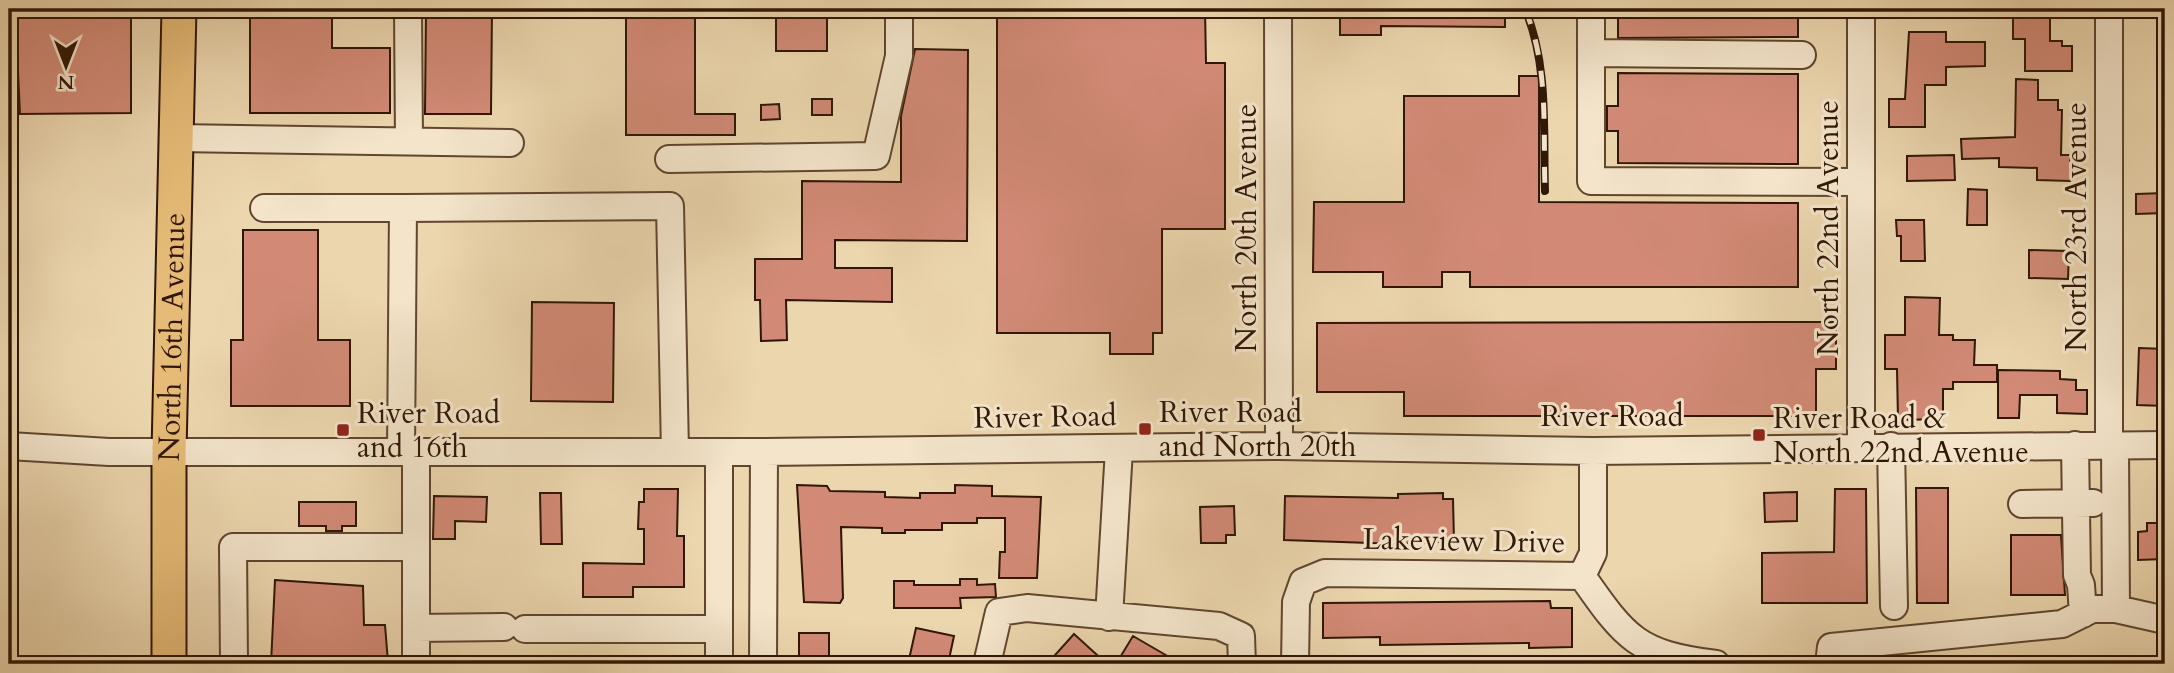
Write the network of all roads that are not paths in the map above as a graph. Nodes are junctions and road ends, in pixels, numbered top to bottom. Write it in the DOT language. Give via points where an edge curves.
graph roads {
  1 [pos="179,9"];
  2 [pos="408,9"];
  3 [pos="900,9"];
  4 [pos="1278,9"];
  5 [pos="1591,9"];
  6 [pos="1861,9"];
  7 [pos="2109,9"];
  8 [pos="1591,53"];
  9 [pos="1802,55"];
  10 [pos="177,138"];
  11 [pos="409,141"];
  12 [pos="510,143"];
  13 [pos="669,159"];
  14 [pos="1861,182"];
  15 [pos="264,208"];
  16 [pos="402,208"];
  17 [pos="2075,445"];
  18 [pos="2112,445"];
  19 [pos="2165,445"];
  20 [pos="9,446"];
  21 [pos="1279,446"];
  22 [pos="1891,446"];
  23 [pos="1861,447"];
  24 [pos="1119,449"];
  25 [pos="1593,451"];
  26 [pos="169,452"];
  27 [pos="409,452"];
  28 [pos="675,452"];
  29 [pos="719,452"];
  30 [pos="764,452"];
  31 [pos="2077,503"];
  32 [pos="2116,503"];
  33 [pos="2022,504"];
  34 [pos="416,547"];
  35 [pos="2116,556"];
  36 [pos="2083,558"];
  37 [pos="1582,576"];
  38 [pos="1894,606"];
  39 [pos="2116,609"];
  40 [pos="2083,614"];
  41 [pos="1110,617"];
  42 [pos="2165,620"];
  43 [pos="416,628"];
  44 [pos="719,629"];
  45 [pos="169,664"];
  46 [pos="234,664"];
  47 [pos="416,664"];
  48 [pos="719,664"];
  49 [pos="763,664"];
  50 [pos="987,664"];
  51 [pos="1242,664"];
  52 [pos="1295,664"];
  53 [pos="1716,664"];
  54 [pos="1829,664"];
  1 -- 10 [label="main road, North 16th Avenue"];
  2 -- 11 [label="street"];
  3 -- 13 [label="street" via="899,56 876,156"];
  4 -- 21 [label="street, North 20th Avenue"];
  5 -- 8 [label="street"];
  6 -- 14 [label="street, North 22nd Avenue"];
  7 -- 18 [label="street, North 23rd Avenue"];
  8 -- 9 [label="street"];
  8 -- 14 [label="street" via="1591,181"];
  10 -- 11 [label="street"];
  10 -- 26 [label="main road, North 16th Avenue"];
  11 -- 12 [label="street"];
  14 -- 23 [label="street, North 22nd Avenue"];
  15 -- 16 [label="street"];
  16 -- 27 [label="street"];
  16 -- 28 [label="street" via="670,206"];
  17 -- 18 [label="street, River Road"];
  17 -- 22 [label="street, River Road"];
  17 -- 31 [label="street"];
  18 -- 19 [label="street, River Road"];
  18 -- 32 [label="street, North 23rd Avenue"];
  20 -- 26 [label="street, River Road"];
  21 -- 24 [label="street, River Road"];
  21 -- 25 [label="street, River Road"];
  22 -- 23 [label="street, River Road"];
  22 -- 38 [label="street"];
  23 -- 25 [label="street, River Road"];
  24 -- 30 [label="street, River Road"];
  24 -- 41 [label="street"];
  25 -- 37 [label="street" via="1593,553"];
  26 -- 27 [label="street, River Road"];
  26 -- 45 [label="main road, North 16th Avenue"];
  27 -- 28 [label="street, River Road"];
  27 -- 34 [label="street"];
  28 -- 29 [label="street, River Road"];
  29 -- 30 [label="street, River Road"];
  29 -- 44 [label="street"];
  30 -- 49 [label="street"];
  31 -- 32 [label="street"];
  31 -- 33 [label="street"];
  31 -- 36 [label="street"];
  32 -- 35 [label="street, North 23rd Avenue"];
  34 -- 43 [label="street"];
  34 -- 46 [label="street" via="233,547"];
  35 -- 36 [label="street" via="2099,564"];
  35 -- 39 [label="street, North 23rd Avenue"];
  36 -- 40 [label="street" via="2077,575"];
  37 -- 52 [label="street, Lakeview Drive" via="1325,573 1303,582 1296,602"];
  37 -- 53 [label="street, Lakeview Drive" via="1618,627 1651,651"];
  39 -- 40 [label="street" via="2092,609"];
  39 -- 42 [label="street"];
  40 -- 54 [label="street" via="2062,624 1830,647"];
  41 -- 50 [label="street" via="1027,608 999,612"];
  41 -- 51 [label="street" via="1219,626 1241,636"];
  43 -- 44 [label="street"];
  43 -- 47 [label="street"];
  44 -- 48 [label="street"];
}
